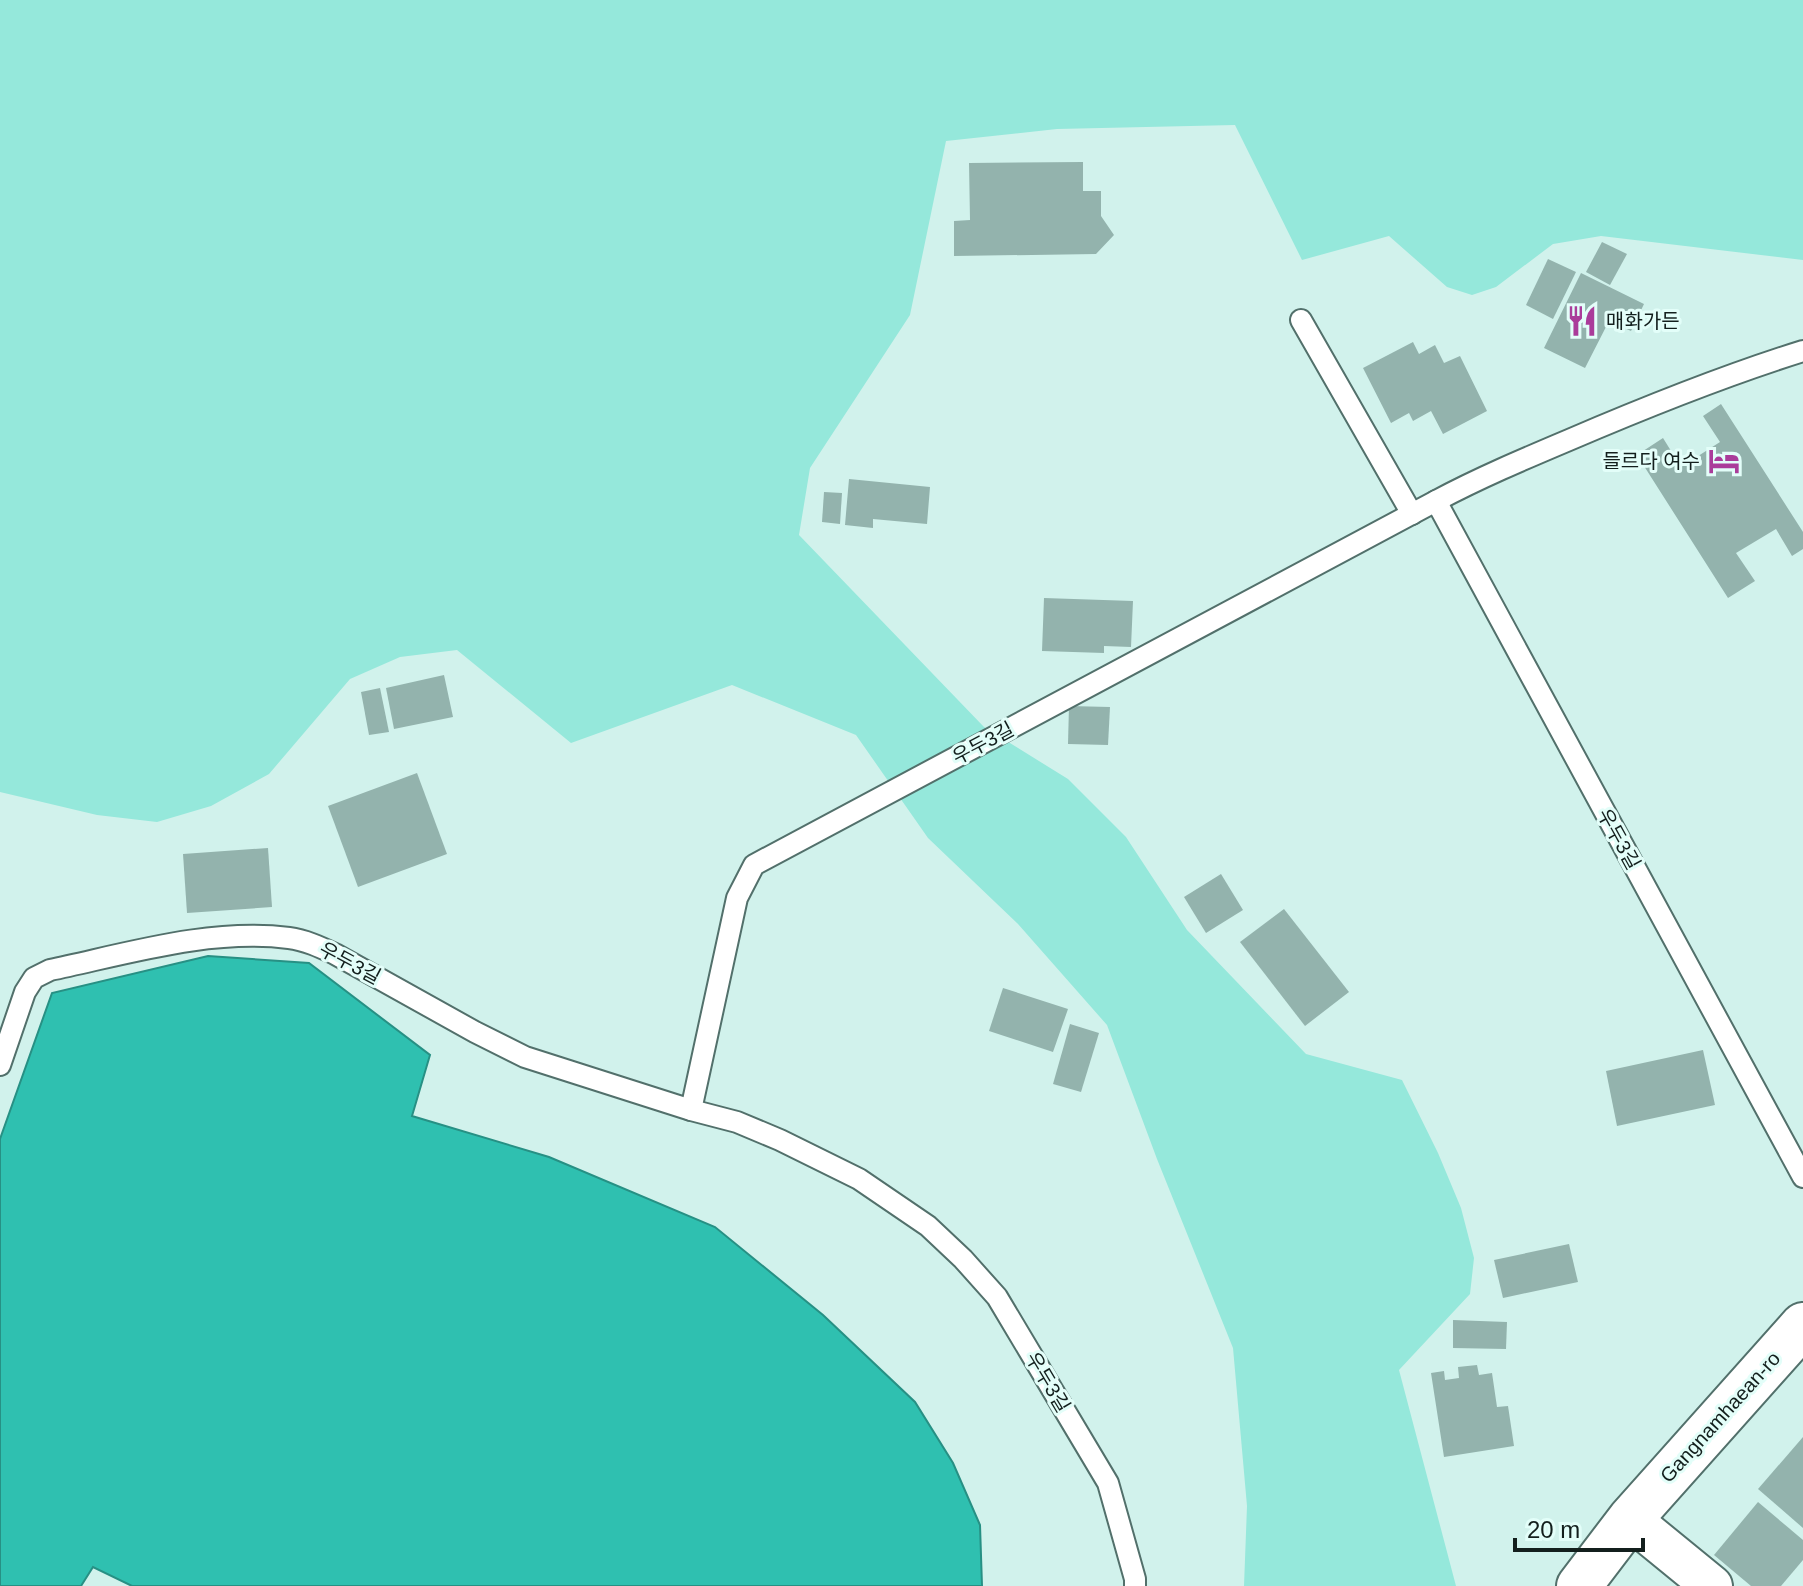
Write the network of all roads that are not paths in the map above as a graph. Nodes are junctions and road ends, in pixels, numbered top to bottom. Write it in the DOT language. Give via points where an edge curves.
graph roads {
  1 [pos="1301,320"];
  2 [pos="1803,352"];
  3 [pos="1436,501"];
  4 [pos="1412,514"];
  5 [pos="0,1065"];
  6 [pos="691,1110"];
  7 [pos="1803,1177"];
  8 [pos="1803,1325"];
  9 [pos="1630,1519"];
  10 [pos="1135,1586"];
  11 [pos="1579,1586"];
  12 [pos="1712,1586"];
  1 -- 4 [label="lane"];
  2 -- 3 [label="lane, 우두3길" via="1614,421"];
  3 -- 4 [label="lane, 우두3길"];
  3 -- 7 [label="lane, 우두3길"];
  4 -- 6 [label="lane, 우두3길" via="754,865 737,898"];
  5 -- 6 [label="lane, 우두3길" via="25,992 34,978 50,970 196,940 289,938 335,954 525,1057"];
  6 -- 10 [label="lane, 우두3길" via="737,1122 859,1179 928,1226 963,1259 997,1297 1108,1483"];
  8 -- 9 [label="street, Gangnamhaean-ro"];
  9 -- 11 [label="street, Gangnamhaean-ro"];
  9 -- 12 [label="street"];
}
